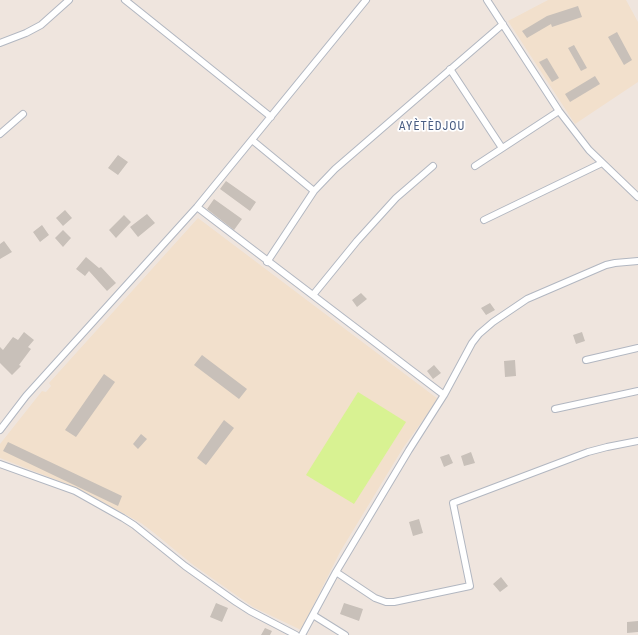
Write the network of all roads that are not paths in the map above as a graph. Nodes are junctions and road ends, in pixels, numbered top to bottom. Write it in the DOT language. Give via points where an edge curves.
graph roads {
  1 [pos="69,0"];
  2 [pos="125,0"];
  3 [pos="366,0"];
  4 [pos="487,0"];
  5 [pos="503,24"];
  6 [pos="0,43"];
  7 [pos="450,70"];
  8 [pos="559,111"];
  9 [pos="23,114"];
  10 [pos="271,117"];
  11 [pos="0,134"];
  12 [pos="252,140"];
  13 [pos="502,148"];
  14 [pos="602,163"];
  15 [pos="433,166"];
  16 [pos="475,166"];
  17 [pos="314,191"];
  18 [pos="638,197"];
  19 [pos="197,207"];
  20 [pos="484,220"];
  21 [pos="638,261"];
  22 [pos="267,262"];
  23 [pos="313,295"];
  24 [pos="638,348"];
  25 [pos="586,360"];
  26 [pos="638,391"];
  27 [pos="444,395"];
  28 [pos="555,409"];
  29 [pos="0,430"];
  30 [pos="638,441"];
  31 [pos="0,464"];
  32 [pos="336,572"];
  33 [pos="313,616"];
  34 [pos="296,635"];
  35 [pos="302,635"];
  36 [pos="344,635"];
  1 -- 6 [label="street" via="41,25"];
  2 -- 10 [label="street"];
  3 -- 10 [label="street"];
  4 -- 5 [label="street"];
  5 -- 7 [label="street"];
  5 -- 8 [label="street"];
  7 -- 13 [label="street"];
  7 -- 17 [label="street" via="353,153"];
  8 -- 13 [label="street"];
  8 -- 14 [label="street"];
  9 -- 11 [label="street"];
  10 -- 12 [label="street"];
  12 -- 17 [label="street"];
  12 -- 19 [label="street"];
  13 -- 16 [label="street"];
  14 -- 18 [label="street"];
  14 -- 20 [label="street"];
  15 -- 23 [label="street" via="387,206"];
  17 -- 22 [label="street"];
  19 -- 22 [label="street"];
  19 -- 29 [label="street" via="26,396"];
  21 -- 27 [label="street" via="606,266 516,305 478,334"];
  22 -- 23 [label="street"];
  23 -- 27 [label="street"];
  24 -- 25 [label="street"];
  26 -- 28 [label="street"];
  27 -- 32 [label="street"];
  30 -- 32 [label="street" via="588,452 453,503 470,586 386,602 374,598"];
  31 -- 34 [label="street" via="75,491 123,518 243,607"];
  32 -- 33 [label="street"];
  33 -- 35 [label="street"];
  33 -- 36 [label="street"];
}
